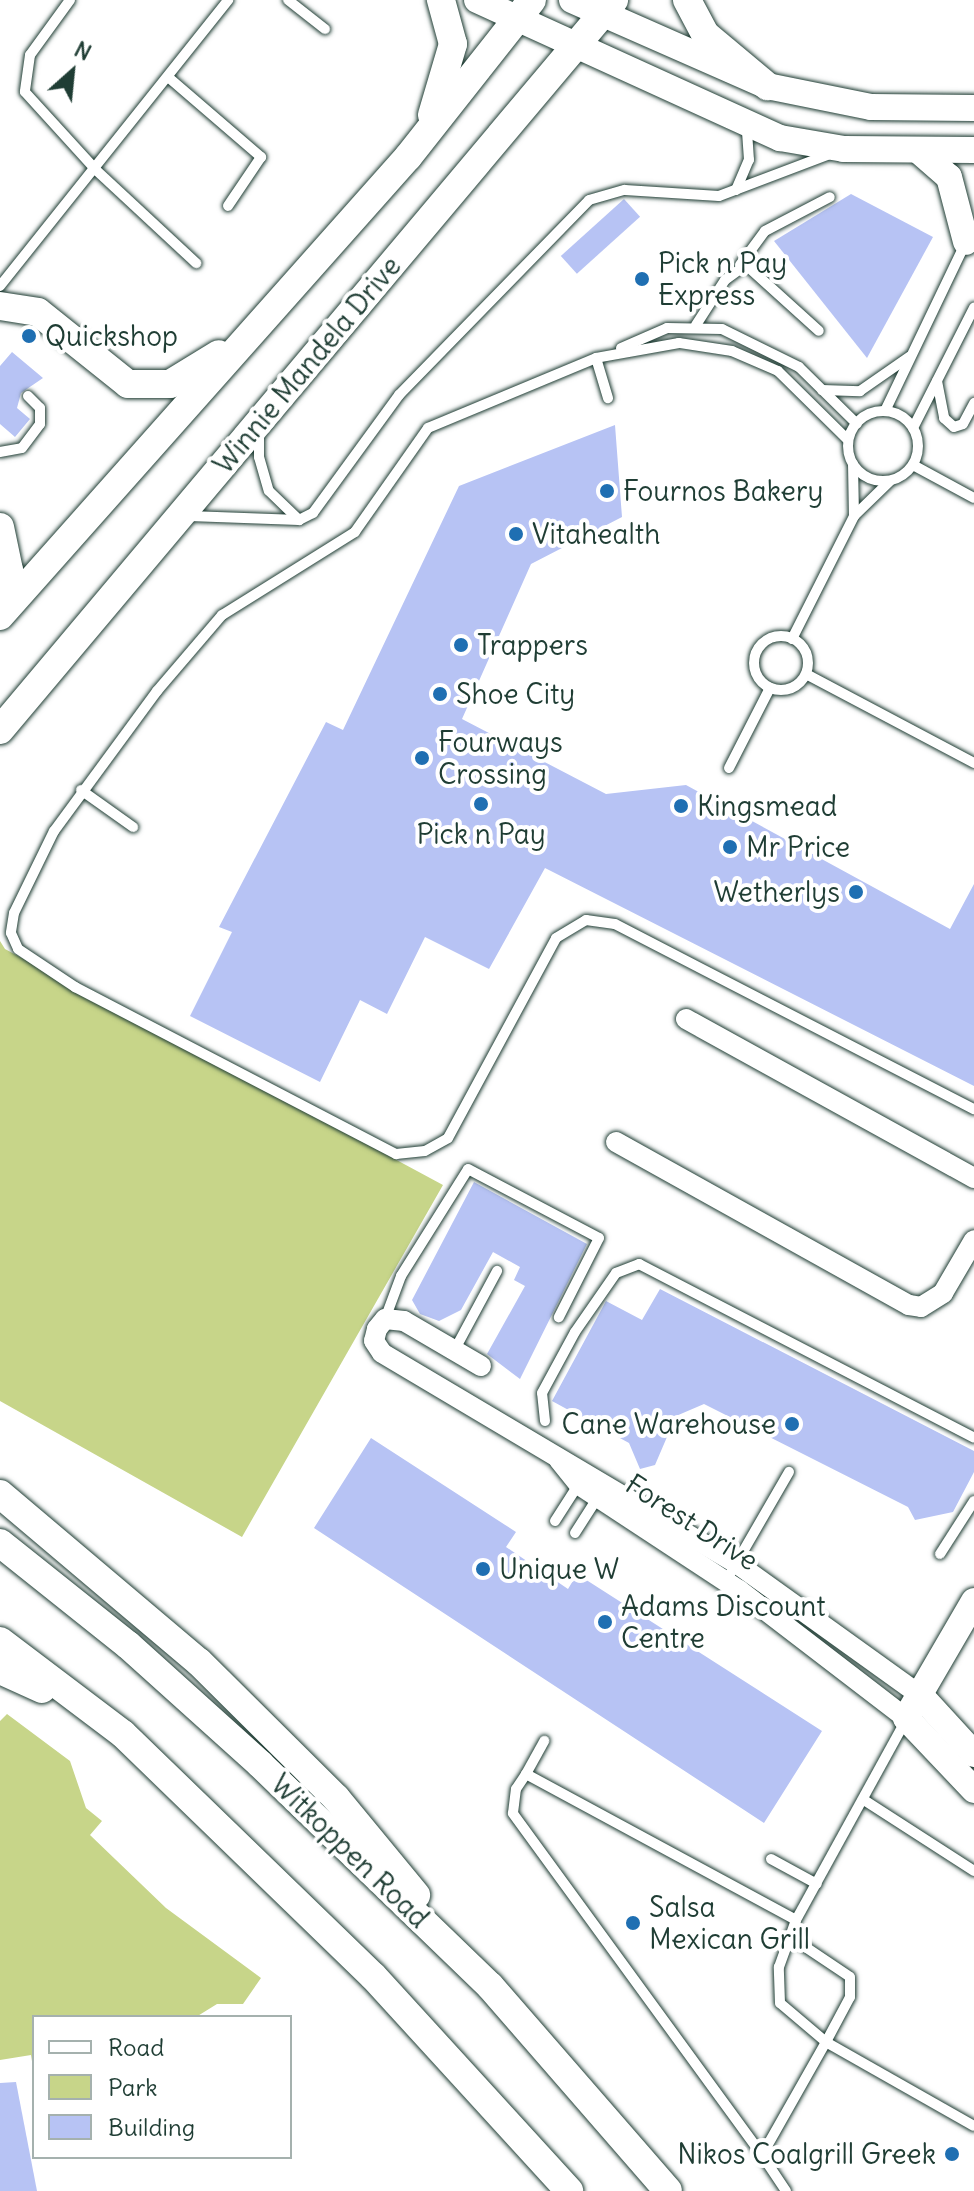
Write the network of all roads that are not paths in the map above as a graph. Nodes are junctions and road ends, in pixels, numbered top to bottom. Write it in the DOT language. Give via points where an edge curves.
graph roads {
  1 [pos="70,0"];
  2 [pos="228,0"];
  3 [pos="288,0"];
  4 [pos="441,0"];
  5 [pos="477,0"];
  6 [pos="572,0"];
  7 [pos="687,0"];
  8 [pos="608,7"];
  9 [pos="524,10"];
  10 [pos="325,29"];
  11 [pos="577,50"];
  12 [pos="168,77"];
  13 [pos="767,86"];
  14 [pos="974,108"];
  15 [pos="747,126"];
  16 [pos="426,134"];
  17 [pos="844,149"];
  18 [pos="974,150"];
  19 [pos="920,152"];
  20 [pos="96,170"];
  21 [pos="736,190"];
  22 [pos="830,197"];
  23 [pos="228,206"];
  24 [pos="970,236"];
  25 [pos="196,263"];
  26 [pos="740,265"];
  27 [pos="0,286"];
  28 [pos="0,306"];
  29 [pos="974,308"];
  30 [pos="696,325"];
  31 [pos="256,328"];
  32 [pos="819,331"];
  33 [pos="616,351"];
  34 [pos="910,357"];
  35 [pos="596,358"];
  36 [pos="937,381"];
  37 [pos="822,390"];
  38 [pos="28,396"];
  39 [pos="608,398"];
  40 [pos="974,403"];
  41 [pos="885,411"];
  42 [pos="260,424"];
  43 [pos="857,424"];
  44 [pos="913,428"];
  45 [pos="848,440"];
  46 [pos="0,452"];
  47 [pos="853,464"];
  48 [pos="913,465"];
  49 [pos="890,481"];
  50 [pos="974,498"];
  51 [pos="854,516"];
  52 [pos="175,518"];
  53 [pos="299,520"];
  54 [pos="0,527"];
  55 [pos="0,598"];
  56 [pos="0,616"];
  57 [pos="792,639"];
  58 [pos="806,674"];
  59 [pos="770,688"];
  60 [pos="0,730"];
  61 [pos="974,763"];
  62 [pos="729,768"];
  63 [pos="81,790"];
  64 [pos="133,827"];
  65 [pos="686,1019"];
  66 [pos="974,1109"];
  67 [pos="616,1142"];
  68 [pos="974,1178"];
  69 [pos="974,1240"];
  70 [pos="497,1271"];
  71 [pos="559,1317"];
  72 [pos="385,1319"];
  73 [pos="454,1351"];
  74 [pos="481,1366"];
  75 [pos="545,1421"];
  76 [pos="974,1438"];
  77 [pos="789,1472"];
  78 [pos="583,1477"];
  79 [pos="602,1490"];
  80 [pos="0,1494"];
  81 [pos="974,1501"];
  82 [pos="555,1521"];
  83 [pos="575,1533"];
  84 [pos="3,1553"];
  85 [pos="940,1554"];
  86 [pos="731,1572"];
  87 [pos="974,1601"];
  88 [pos="974,1634"];
  89 [pos="0,1641"];
  90 [pos="0,1670"];
  91 [pos="926,1699"];
  92 [pos="908,1727"];
  93 [pos="123,1734"];
  94 [pos="544,1741"];
  95 [pos="974,1754"];
  96 [pos="526,1774"];
  97 [pos="974,1790"];
  98 [pos="864,1800"];
  99 [pos="771,1859"];
  100 [pos="974,1871"];
  101 [pos="817,1884"];
  102 [pos="796,1920"];
  103 [pos="789,1936"];
  104 [pos="490,1986"];
  105 [pos="826,2042"];
  106 [pos="974,2126"];
  107 [pos="762,2155"];
  108 [pos="569,2191"];
  109 [pos="668,2191"];
  110 [pos="786,2191"];
  1 -- 20 [label="lane" via="30,55 25,92"];
  2 -- 12 [label="lane"];
  3 -- 10 [label="lane"];
  4 -- 16 [label="main road" via="453,44"];
  5 -- 9 [label="street"];
  6 -- 8 [label="street"];
  7 -- 13 [label="main road" via="706,35"];
  8 -- 11 [label="main road, Winnie Mandela Drive"];
  8 -- 13 [label="street"];
  9 -- 11 [label="street"];
  9 -- 16 [label="main road, Winnie Mandela Drive"];
  11 -- 15 [label="street"];
  11 -- 42 [label="main road, Winnie Mandela Drive"];
  12 -- 20 [label="lane"];
  12 -- 23 [label="lane" via="261,157"];
  13 -- 14 [label="street" via="871,107"];
  15 -- 17 [label="street"];
  15 -- 21 [label="lane" via="749,160"];
  16 -- 31 [label="main road, Winnie Mandela Drive"];
  17 -- 19 [label="street"];
  17 -- 21 [label="lane"];
  18 -- 19 [label="street"];
  19 -- 24 [label="street" via="949,177"];
  20 -- 25 [label="lane"];
  20 -- 27 [label="lane"];
  21 -- 53 [label="lane" via="701,196 625,190 589,200 399,395 323,503"];
  22 -- 26 [label="lane" via="765,231"];
  24 -- 34 [label="lane"];
  26 -- 30 [label="lane"];
  26 -- 32 [label="lane" via="756,269"];
  28 -- 31 [label="main road" via="38,312 104,371 140,386 183,379"];
  29 -- 36 [label="lane"];
  30 -- 33 [label="lane" via="653,332"];
  30 -- 37 [label="lane" via="776,351"];
  31 -- 56 [label="main road, Winnie Mandela Drive"];
  33 -- 35 [label="lane"];
  33 -- 45 [label="lane" via="679,343 750,357 813,401"];
  34 -- 37 [label="lane" via="860,391"];
  34 -- 41 [label="lane"];
  35 -- 39 [label="lane"];
  35 -- 63 [label="lane" via="420,433 355,532 222,615"];
  36 -- 40 [label="lane" via="944,418 954,427 963,424"];
  36 -- 44 [label="lane"];
  37 -- 43 [label="lane"];
  38 -- 46 [label="lane" via="40,408 40,424 22,448"];
  41 -- 43 [label="lane"];
  41 -- 44 [label="lane"];
  42 -- 52 [label="main road, Winnie Mandela Drive"];
  42 -- 53 [label="lane" via="259,457 269,491"];
  43 -- 45 [label="lane"];
  44 -- 48 [label="lane"];
  45 -- 47 [label="lane"];
  47 -- 49 [label="lane" via="869,478"];
  47 -- 51 [label="lane"];
  48 -- 49 [label="lane"];
  48 -- 50 [label="lane"];
  49 -- 51 [label="lane"];
  51 -- 57 [label="lane"];
  52 -- 53 [label="lane"];
  52 -- 60 [label="main road, Winnie Mandela Drive"];
  54 -- 55 [label="main road" via="9,570"];
  57 -- 58 [label="lane" via="805,650"];
  57 -- 59 [label="lane" via="775,637 756,652 755,669"];
  58 -- 59 [label="lane" via="795,687"];
  58 -- 61 [label="lane"];
  59 -- 62 [label="lane"];
  63 -- 64 [label="lane"];
  63 -- 66 [label="lane" via="33,869 14,913 11,933 18,949 75,987 396,1154 425,1151 448,1138 556,938 586,920 615,924"];
  65 -- 68 [label="street"];
  67 -- 69 [label="street" via="909,1305 931,1304 943,1293"];
  70 -- 73 [label="lane"];
  71 -- 72 [label="lane" via="599,1238 468,1169 401,1276"];
  72 -- 73 [label="street" via="404,1321"];
  72 -- 78 [label="street, Forest Drive" via="374,1341 382,1353"];
  73 -- 74 [label="street"];
  75 -- 76 [label="lane" via="542,1393 575,1332 616,1273 639,1264"];
  77 -- 86 [label="lane"];
  78 -- 79 [label="street, Forest Drive"];
  78 -- 82 [label="lane"];
  79 -- 83 [label="lane"];
  79 -- 86 [label="street, Forest Drive"];
  80 -- 104 [label="main road" via="127,1596 336,1798"];
  81 -- 85 [label="lane"];
  84 -- 104 [label="main road, Witkoppen Road" via="238,1744"];
  86 -- 91 [label="street, Forest Drive"];
  86 -- 92 [label="street, Forest Drive"];
  87 -- 91 [label="street"];
  88 -- 91 [label="street"];
  89 -- 93 [label="main road"];
  90 -- 93 [label="main road"];
  91 -- 92 [label="street"];
  91 -- 95 [label="street, Forest Drive"];
  92 -- 97 [label="street, Forest Drive"];
  92 -- 98 [label="lane"];
  93 -- 108 [label="main road" via="373,1976"];
  94 -- 96 [label="lane"];
  96 -- 102 [label="lane"];
  96 -- 107 [label="lane" via="513,1813"];
  98 -- 100 [label="lane"];
  98 -- 101 [label="lane"];
  99 -- 101 [label="lane"];
  101 -- 102 [label="lane"];
  102 -- 103 [label="lane"];
  103 -- 105 [label="lane" via="779,1967 780,2003"];
  103 -- 105 [label="lane" via="850,1977 850,1997"];
  104 -- 109 [label="main road, Witkoppen Road"];
  105 -- 106 [label="lane"];
  105 -- 107 [label="lane"];
  107 -- 110 [label="lane"];
}
